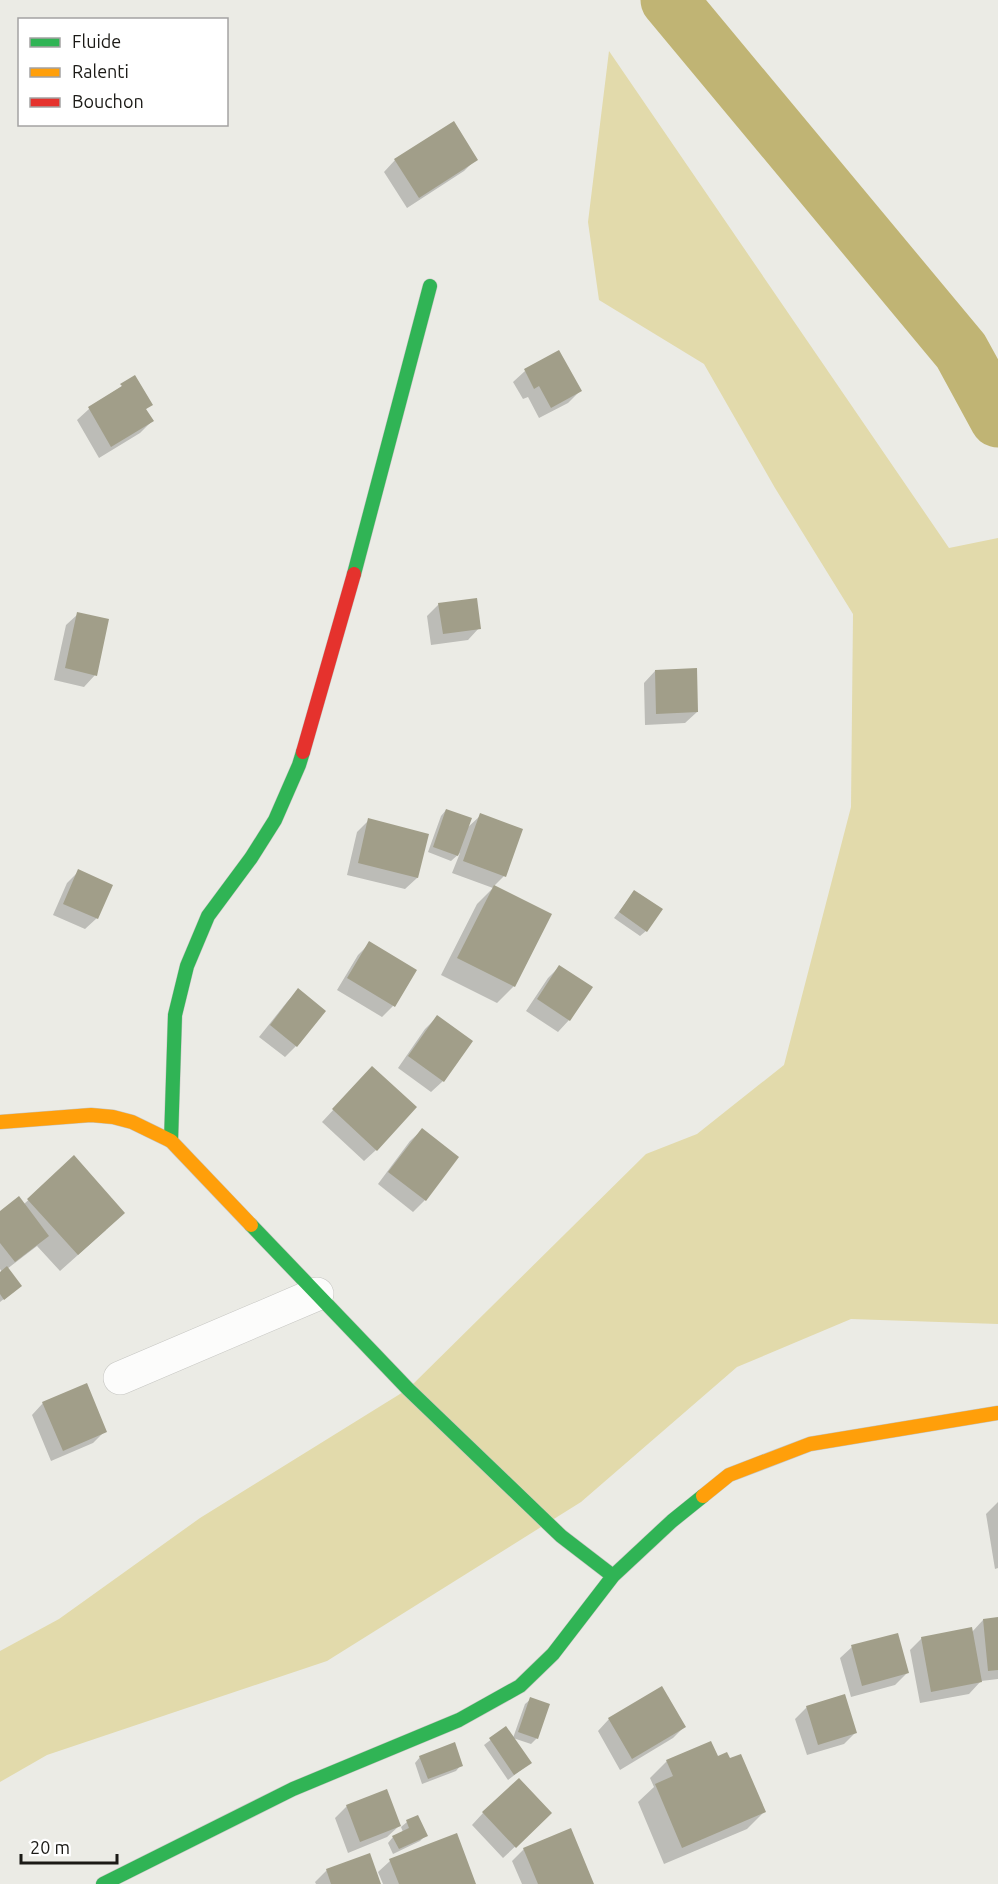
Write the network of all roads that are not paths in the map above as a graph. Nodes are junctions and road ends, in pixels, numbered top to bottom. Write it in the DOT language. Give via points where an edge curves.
graph roads {
  1 [pos="430,286"];
  2 [pos="0,1122"];
  3 [pos="171,1141"];
  4 [pos="317,1294"];
  5 [pos="120,1378"];
  6 [pos="998,1413"];
  7 [pos="613,1576"];
  8 [pos="103,1884"];
  1 -- 3 [label="street" via="341,625 299,765 275,820 208,916 187,966 175,1015"];
  2 -- 3 [label="street" via="113,1117"];
  3 -- 4 [label="street"];
  4 -- 5 [label="street"];
  4 -- 7 [label="street" via="408,1389 552,1528"];
  6 -- 7 [label="street" via="810,1444 729,1475"];
  7 -- 8 [label="street" via="553,1654 520,1686 459,1720 293,1789"];
}
